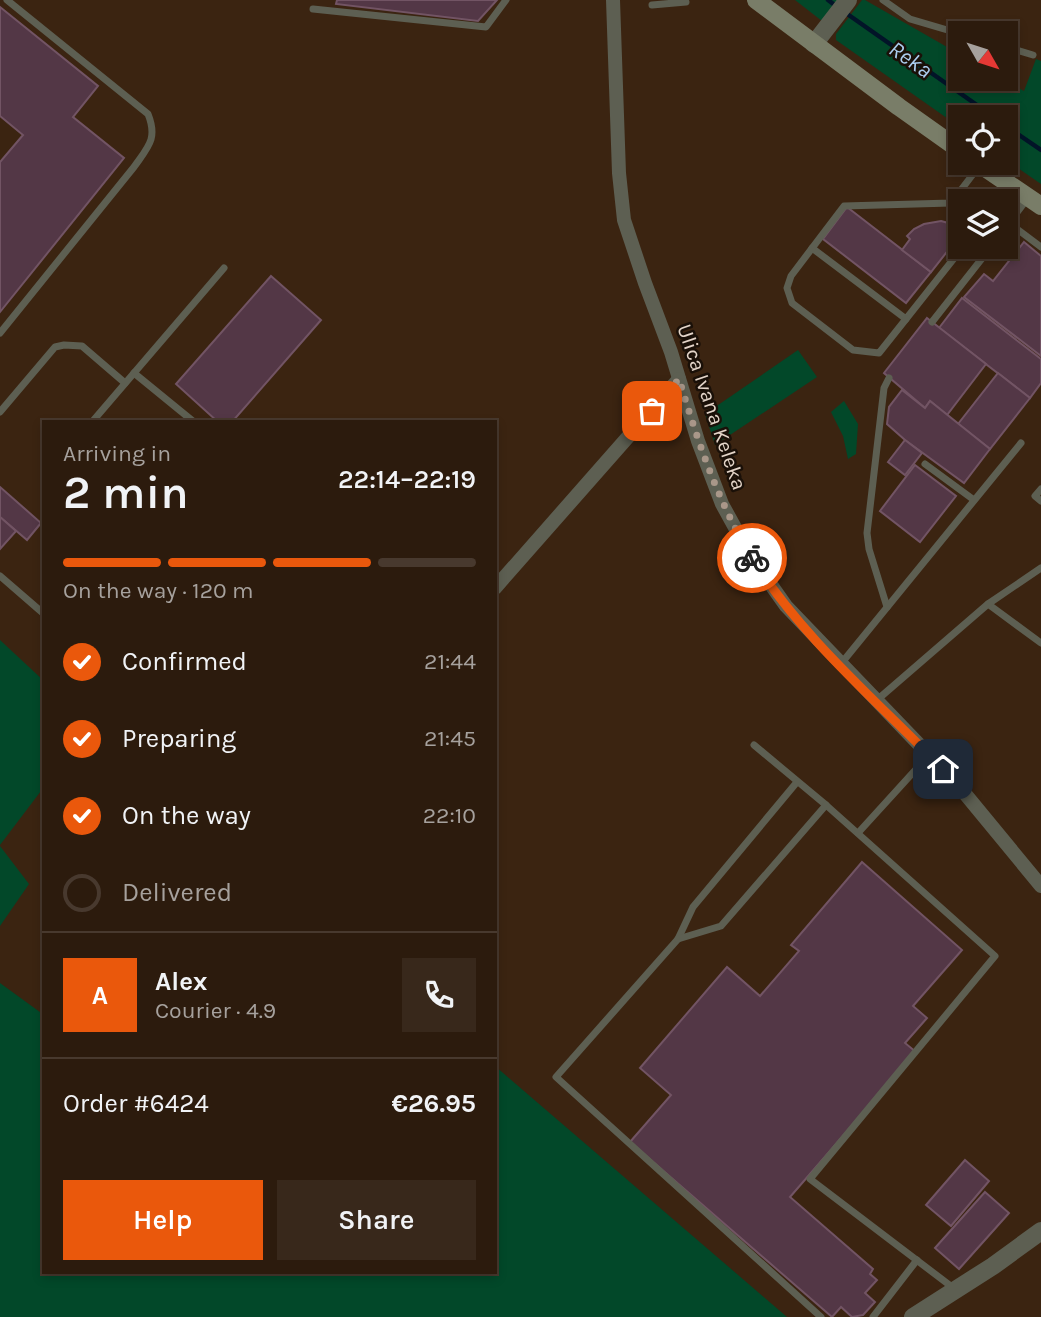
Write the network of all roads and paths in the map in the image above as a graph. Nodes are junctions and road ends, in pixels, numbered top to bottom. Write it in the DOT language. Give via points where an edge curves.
graph roads {
  1 [pos="7,0"];
  2 [pos="506,0"];
  3 [pos="613,0"];
  4 [pos="685,0"];
  5 [pos="756,0"];
  6 [pos="848,0"];
  7 [pos="883,0"];
  8 [pos="652,5"];
  9 [pos="313,9"];
  10 [pos="948,30"];
  11 [pos="814,44"];
  12 [pos="1018,51"];
  13 [pos="1033,55"];
  14 [pos="948,142"];
  15 [pos="995,175"];
  16 [pos="1035,202"];
  17 [pos="948,203"];
  18 [pos="1018,216"];
  19 [pos="1018,232"];
  20 [pos="1041,247"];
  21 [pos="812,248"];
  22 [pos="954,259"];
  23 [pos="982,259"];
  24 [pos="224,268"];
  25 [pos="906,319"];
  26 [pos="932,322"];
  27 [pos="0,333"];
  28 [pos="134,373"];
  29 [pos="889,377"];
  30 [pos="679,379"];
  31 [pos="125,383"];
  32 [pos="0,412"];
  33 [pos="94,420"];
  34 [pos="192,420"];
  35 [pos="1021,443"];
  36 [pos="925,464"];
  37 [pos="1041,489"];
  38 [pos="974,500"];
  39 [pos="1041,501"];
  40 [pos="1041,568"];
  41 [pos="0,576"];
  42 [pos="497,586"];
  43 [pos="988,604"];
  44 [pos="887,607"];
  45 [pos="42,612"];
  46 [pos="1041,643"];
  47 [pos="840,665"];
  48 [pos="876,701"];
  49 [pos="754,745"];
  50 [pos="929,755"];
  51 [pos="797,782"];
  52 [pos="826,805"];
  53 [pos="858,833"];
  54 [pos="1041,886"];
  55 [pos="678,939"];
  56 [pos="1041,1231"];
  57 [pos="917,1260"];
  58 [pos="956,1290"];
  59 [pos="821,1317"];
  60 [pos="873,1317"];
  61 [pos="913,1317"];
  1 -- 27 [label="lane" via="148,114 152,142"];
  2 -- 9 [label="lane" via="486,27"];
  3 -- 30 [label="street, Ulica Ivana Keleka" via="624,220"];
  4 -- 8 [label="lane"];
  5 -- 11 [label="main road"];
  6 -- 11 [label="street"];
  7 -- 10 [label="lane" via="911,19"];
  11 -- 14 [label="main road"];
  12 -- 13 [label="lane"];
  15 -- 16 [label="main road"];
  16 -- 18 [label="lane"];
  17 -- 21 [label="lane" via="844,206"];
  19 -- 20 [label="lane"];
  21 -- 25 [label="lane"];
  21 -- 25 [label="lane" via="791,276 788,296 853,350 879,353"];
  22 -- 25 [label="lane"];
  23 -- 26 [label="lane"];
  24 -- 28 [label="lane"];
  28 -- 31 [label="lane"];
  28 -- 34 [label="lane"];
  29 -- 44 [label="lane" via="867,533"];
  30 -- 42 [label="street"];
  30 -- 47 [label="street, Ulica Ivana Keleka" via="711,476 736,531 767,582"];
  31 -- 32 [label="lane" via="82,346 55,347"];
  31 -- 33 [label="lane"];
  35 -- 38 [label="lane"];
  36 -- 38 [label="lane"];
  37 -- 39 [label="lane" via="1035,496"];
  38 -- 44 [label="lane"];
  40 -- 43 [label="lane"];
  41 -- 45 [label="lane"];
  43 -- 46 [label="lane"];
  43 -- 48 [label="lane"];
  44 -- 47 [label="lane"];
  47 -- 48 [label="street, Ulica Ivana Keleka"];
  48 -- 50 [label="street, Ulica Ivana Keleka"];
  49 -- 51 [label="lane"];
  50 -- 53 [label="lane"];
  50 -- 54 [label="street, Ulica Ivana Keleka"];
  51 -- 52 [label="lane"];
  51 -- 55 [label="lane" via="693,907"];
  52 -- 53 [label="lane"];
  52 -- 55 [label="lane" via="721,926"];
  53 -- 57 [label="lane" via="995,956 810,1179"];
  55 -- 59 [label="lane" via="556,1077"];
  56 -- 58 [label="street"];
  57 -- 58 [label="lane"];
  57 -- 60 [label="lane"];
  58 -- 61 [label="street"];
}
